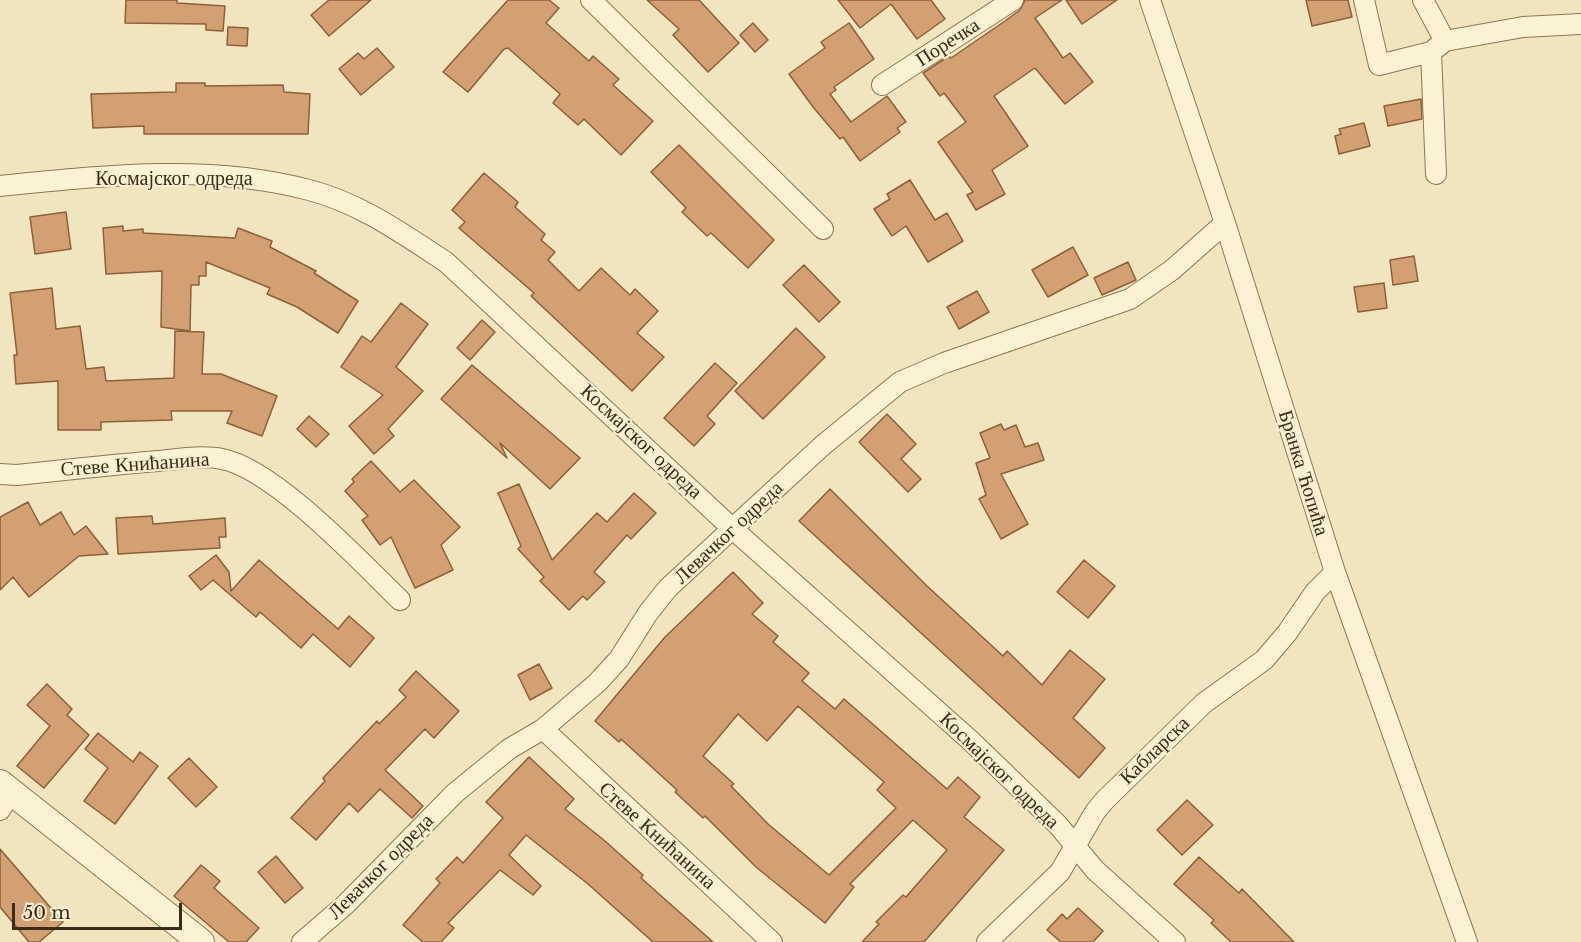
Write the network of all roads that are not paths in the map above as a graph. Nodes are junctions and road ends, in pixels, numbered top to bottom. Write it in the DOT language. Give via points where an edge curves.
graph roads {
  1 [pos="591,0"];
  2 [pos="1013,0"];
  3 [pos="1150,0"];
  4 [pos="1364,0"];
  5 [pos="1423,0"];
  6 [pos="1581,24"];
  7 [pos="1438,46"];
  8 [pos="882,85"];
  9 [pos="1436,174"];
  10 [pos="0,186"];
  11 [pos="1225,223"];
  12 [pos="823,228"];
  13 [pos="0,474"];
  14 [pos="734,530"];
  15 [pos="1335,572"];
  16 [pos="400,600"];
  17 [pos="543,729"];
  18 [pos="4,795"];
  19 [pos="1074,848"];
  20 [pos="201,942"];
  21 [pos="302,942"];
  22 [pos="772,942"];
  23 [pos="987,942"];
  24 [pos="1175,942"];
  25 [pos="1467,942"];
  1 -- 12 [label="street"];
  2 -- 8 [label="street, Поречка"];
  3 -- 11 [label="street, Бранка Ћопића"];
  4 -- 7 [label="street" via="1379,66"];
  5 -- 7 [label="street"];
  6 -- 7 [label="street" via="1523,27"];
  7 -- 9 [label="street"];
  10 -- 14 [label="street, Космајског одреда" via="94,177 213,175 257,178 311,190 351,206 392,226 446,262"];
  11 -- 14 [label="street, Левачког одреда" via="1166,275 1130,299 900,382 822,446"];
  11 -- 15 [label="street, Бранка Ћопића"];
  13 -- 16 [label="street, Стеве Книћанина" via="221,458 254,470 282,492"];
  14 -- 17 [label="street, Левачког одреда" via="668,588 619,659"];
  14 -- 19 [label="street, Космајског одреда" via="971,741 1058,825"];
  15 -- 19 [label="street, Кабларска" via="1315,592 1264,660 1204,703 1105,800"];
  15 -- 25 [label="street, Бранка Ћопића"];
  17 -- 21 [label="street, Левачког одреда" via="509,749 455,793 345,905"];
  17 -- 22 [label="street, Стеве Книћанина"];
  18 -- 20 [label="street"];
  19 -- 23 [label="street, Кабларска" via="1060,872"];
  19 -- 24 [label="street, Космајског одреда"];
}
